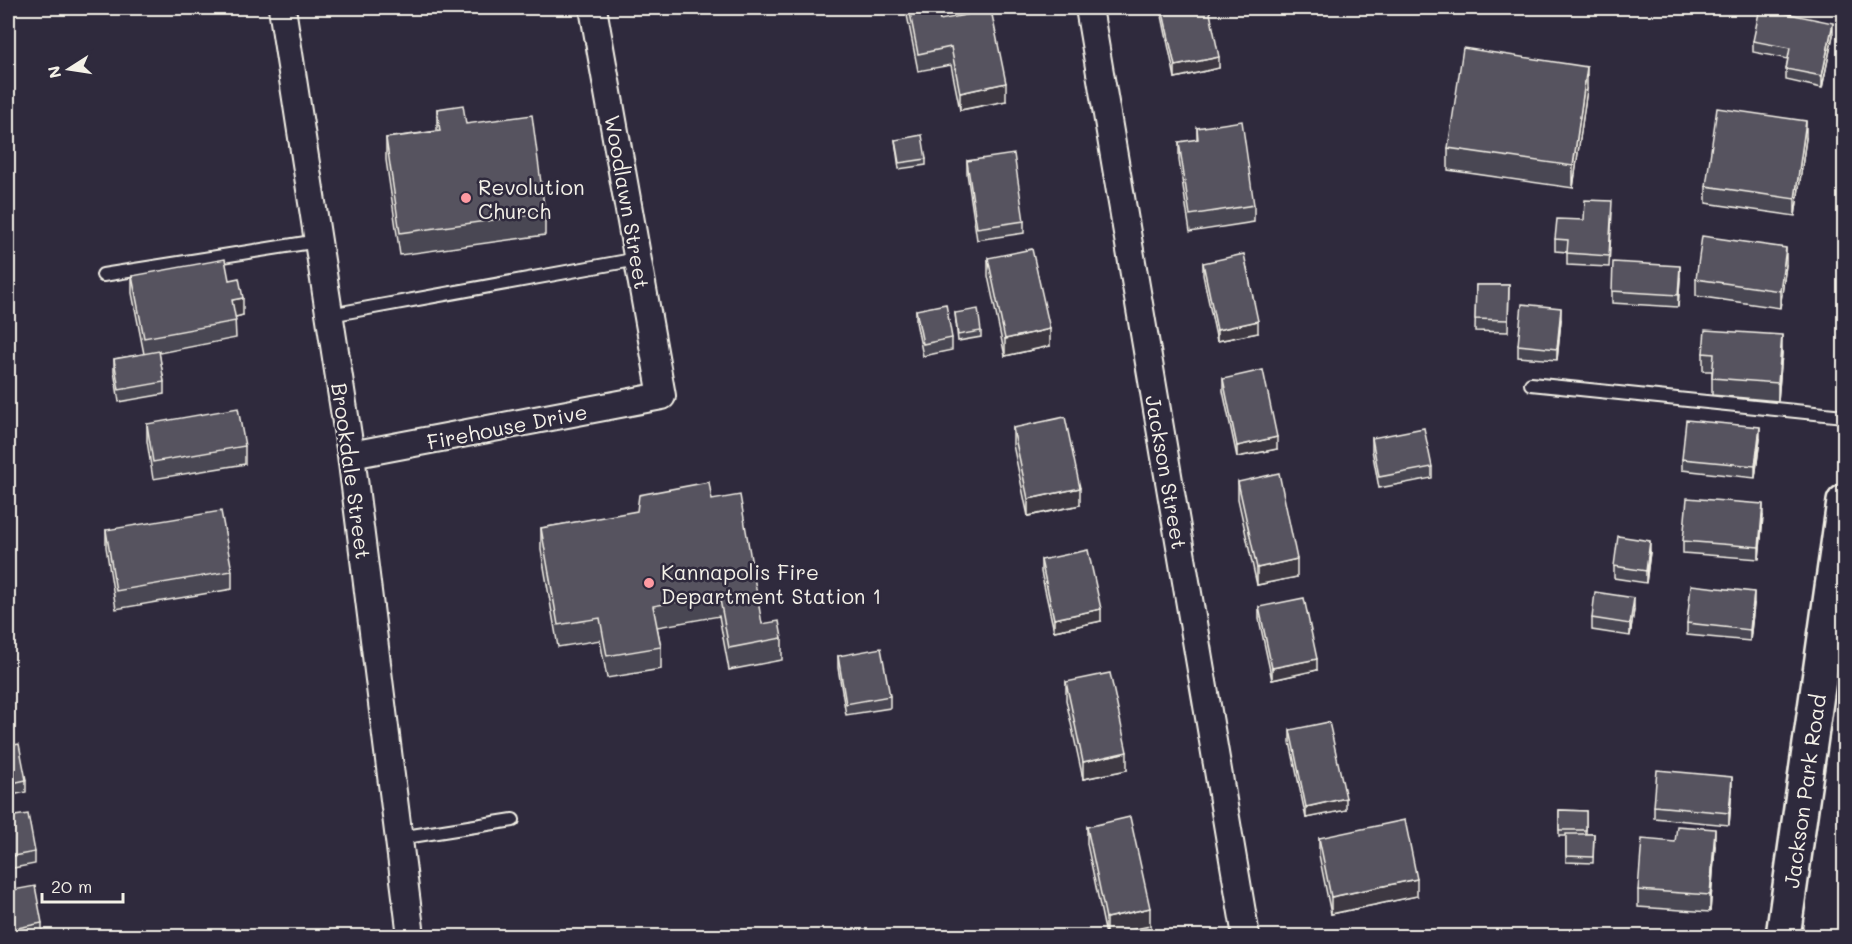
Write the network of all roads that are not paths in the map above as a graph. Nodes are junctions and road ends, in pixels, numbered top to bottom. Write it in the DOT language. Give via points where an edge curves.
graph roads {
  1 [pos="282,8"];
  2 [pos="593,8"];
  3 [pos="1089,8"];
  4 [pos="318,241"];
  5 [pos="638,259"];
  6 [pos="103,275"];
  7 [pos="330,315"];
  8 [pos="1531,384"];
  9 [pos="662,396"];
  10 [pos="1845,416"];
  11 [pos="351,455"];
  12 [pos="1845,502"];
  13 [pos="513,820"];
  14 [pos="399,838"];
  15 [pos="411,936"];
  16 [pos="1246,936"];
  17 [pos="1783,936"];
  1 -- 4 [label="street, Brookdale Street"];
  2 -- 5 [label="street, Woodlawn Street"];
  3 -- 16 [label="street, Jackson Street"];
  4 -- 6 [label="lane"];
  4 -- 7 [label="street, Brookdale Street"];
  5 -- 7 [label="lane"];
  5 -- 9 [label="street, Woodlawn Street"];
  7 -- 11 [label="street, Brookdale Street"];
  8 -- 10 [label="lane"];
  9 -- 11 [label="street, Firehouse Drive"];
  11 -- 14 [label="street, Brookdale Street"];
  12 -- 17 [label="main road, Jackson Park Road" via="1830,638"];
  13 -- 14 [label="lane"];
  14 -- 15 [label="street, Brookdale Street"];
}
